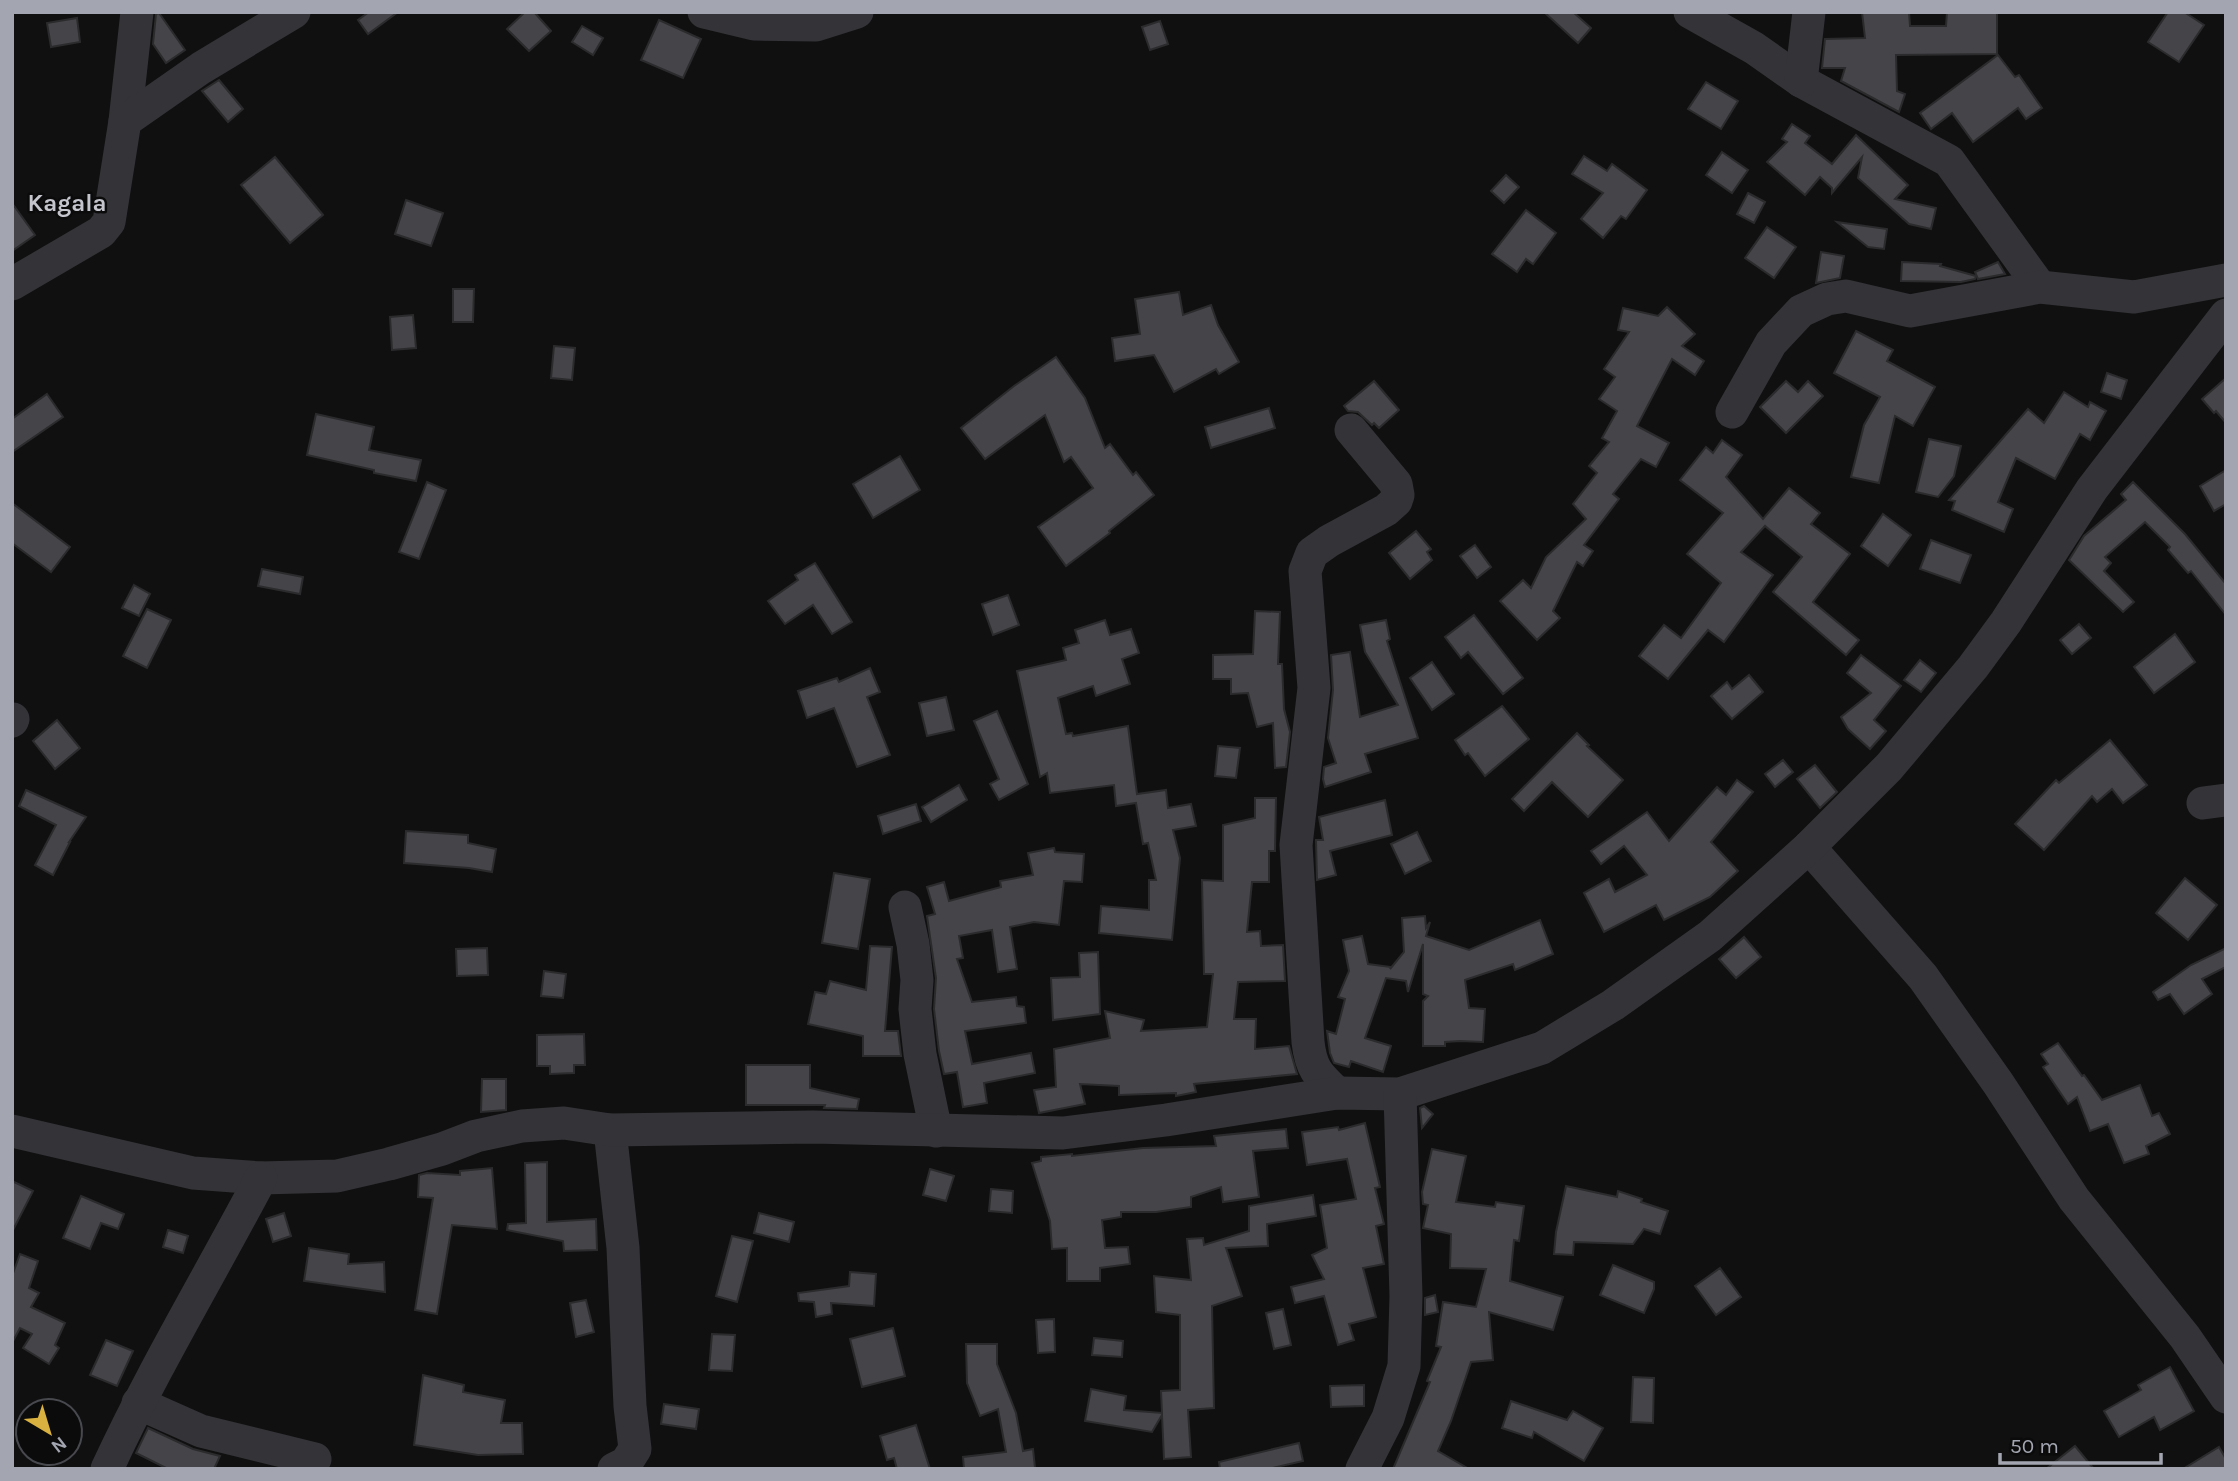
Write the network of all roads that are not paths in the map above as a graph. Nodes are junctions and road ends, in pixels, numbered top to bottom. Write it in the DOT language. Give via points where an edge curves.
graph roads {
  1 [pos="137,12"];
  2 [pos="295,12"];
  3 [pos="704,12"];
  4 [pos="857,12"];
  5 [pos="1690,12"];
  6 [pos="1809,12"];
  7 [pos="1801,82"];
  8 [pos="125,121"];
  9 [pos="2226,280"];
  10 [pos="12,284"];
  11 [pos="2040,287"];
  12 [pos="2226,314"];
  13 [pos="1732,412"];
  14 [pos="1351,430"];
  15 [pos="1809,847"];
  16 [pos="905,907"];
  17 [pos="1337,1093"];
  18 [pos="1399,1094"];
  19 [pos="610,1130"];
  20 [pos="12,1131"];
  21 [pos="936,1131"];
  22 [pos="261,1178"];
  23 [pos="2226,1396"];
  24 [pos="138,1403"];
  25 [pos="315,1459"];
  26 [pos="107,1469"];
  27 [pos="614,1469"];
  28 [pos="1362,1469"];
  1 -- 8 [label="street"];
  2 -- 8 [label="street" via="201,68"];
  3 -- 4 [label="street" via="754,24 816,25"];
  5 -- 7 [label="street" via="1754,48"];
  6 -- 7 [label="street"];
  7 -- 11 [label="street" via="1949,161"];
  8 -- 10 [label="street" via="109,222 101,232"];
  9 -- 11 [label="street" via="2134,297"];
  11 -- 13 [label="street" via="1910,311 1846,296 1827,299 1801,311 1771,343"];
  12 -- 15 [label="street" via="2092,489 1973,667 1889,767"];
  14 -- 17 [label="street" via="1396,484 1398,495 1386,510 1312,553 1305,571 1314,688 1296,845 1308,1042 1311,1063"];
  15 -- 18 [label="street" via="1710,936 1613,1005 1542,1048"];
  15 -- 23 [label="street" via="1923,977 2074,1199 2185,1337"];
  16 -- 21 [label="street" via="917,980 920,1054"];
  17 -- 18 [label="street"];
  17 -- 21 [label="street" via="1063,1133"];
  18 -- 28 [label="street" via="1404,1366 1388,1418"];
  19 -- 21 [label="street" via="813,1127"];
  19 -- 22 [label="street" via="564,1123 522,1126 337,1176"];
  19 -- 27 [label="street" via="623,1248 635,1449 626,1463"];
  20 -- 22 [label="street" via="193,1173"];
  22 -- 24 [label="street"];
  24 -- 25 [label="street" via="201,1431"];
  24 -- 26 [label="street"];
}
